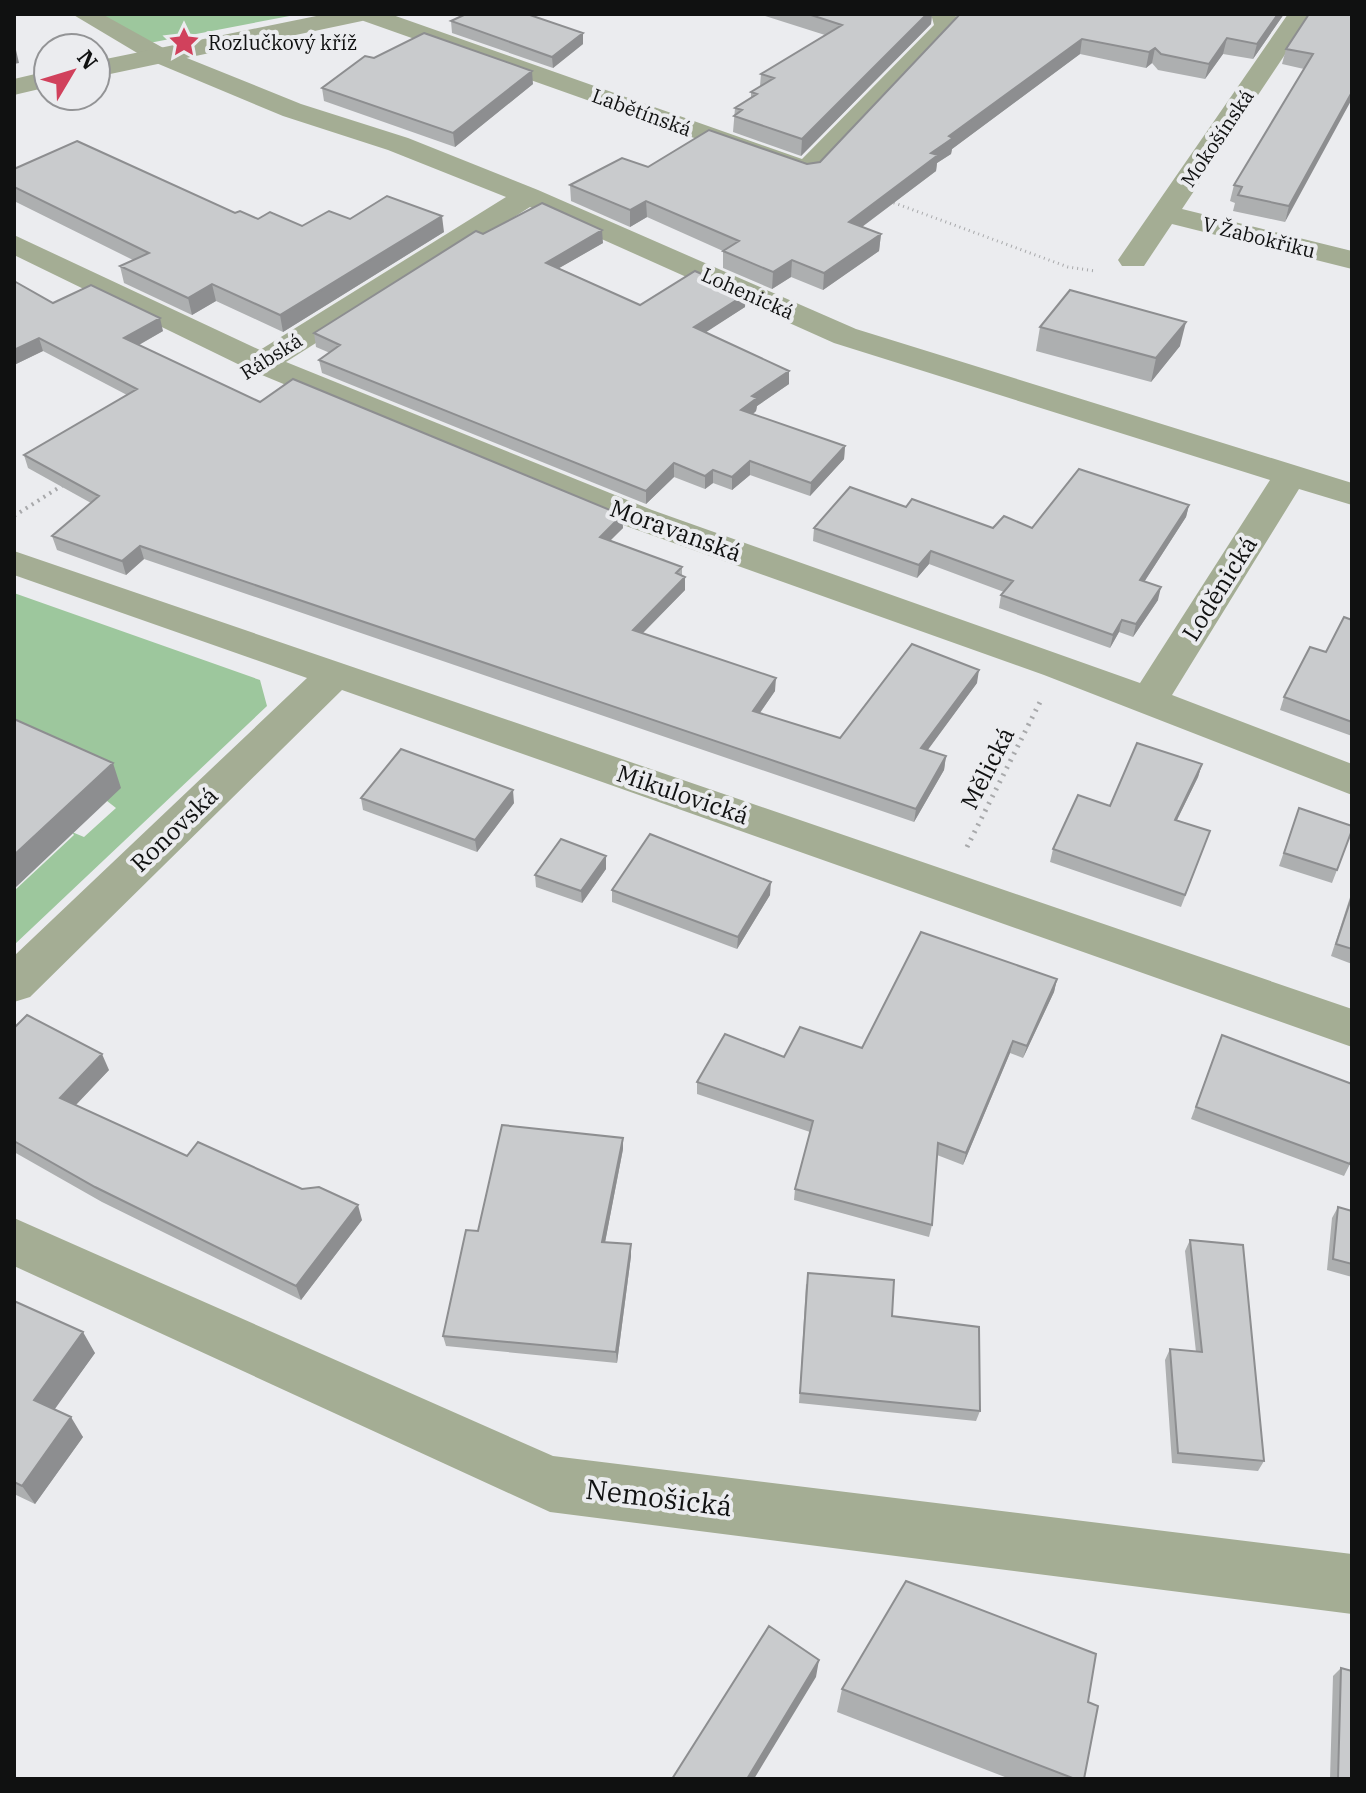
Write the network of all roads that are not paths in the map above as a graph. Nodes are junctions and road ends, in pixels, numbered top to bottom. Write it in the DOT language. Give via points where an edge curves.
graph roads {
  1 [pos="84,14"];
  2 [pos="365,14"];
  3 [pos="943,14"];
  4 [pos="1300,14"];
  5 [pos="158,55"];
  6 [pos="112,65"];
  7 [pos="528,196"];
  8 [pos="1166,214"];
  9 [pos="14,244"];
  10 [pos="1133,260"];
  11 [pos="1352,260"];
  12 [pos="261,363"];
  13 [pos="1290,475"];
  14 [pos="1352,494"];
  15 [pos="14,562"];
  16 [pos="335,674"];
  17 [pos="1148,701"];
  18 [pos="1352,780"];
  19 [pos="14,984"];
  20 [pos="1352,1028"];
  21 [pos="14,1241"];
  22 [pos="1352,1584"];
  1 -- 5 [label="street, Lohenická"];
  2 -- 3 [label="street, Labětínská" via="807,170 947,26"];
  2 -- 5 [label="street"];
  4 -- 8 [label="street, Mokošínská"];
  5 -- 6 [label="street"];
  5 -- 7 [label="street, Lohenická"];
  7 -- 12 [label="street, Rábská"];
  7 -- 13 [label="street, Lohenická" via="845,336"];
  8 -- 10 [label="street, Mokošínská"];
  8 -- 11 [label="street, V Žabokřiku"];
  9 -- 12 [label="street, Moravanská"];
  12 -- 17 [label="street, Moravanská" via="639,518"];
  13 -- 14 [label="street, Lohenická"];
  13 -- 17 [label="street, Loděnická"];
  15 -- 16 [label="street, Mikulovická"];
  16 -- 19 [label="street, Ronovská"];
  16 -- 20 [label="street, Mikulovická"];
  17 -- 18 [label="street, Moravanská"];
  21 -- 22 [label="street, Nemošická" via="550,1484"];
}
